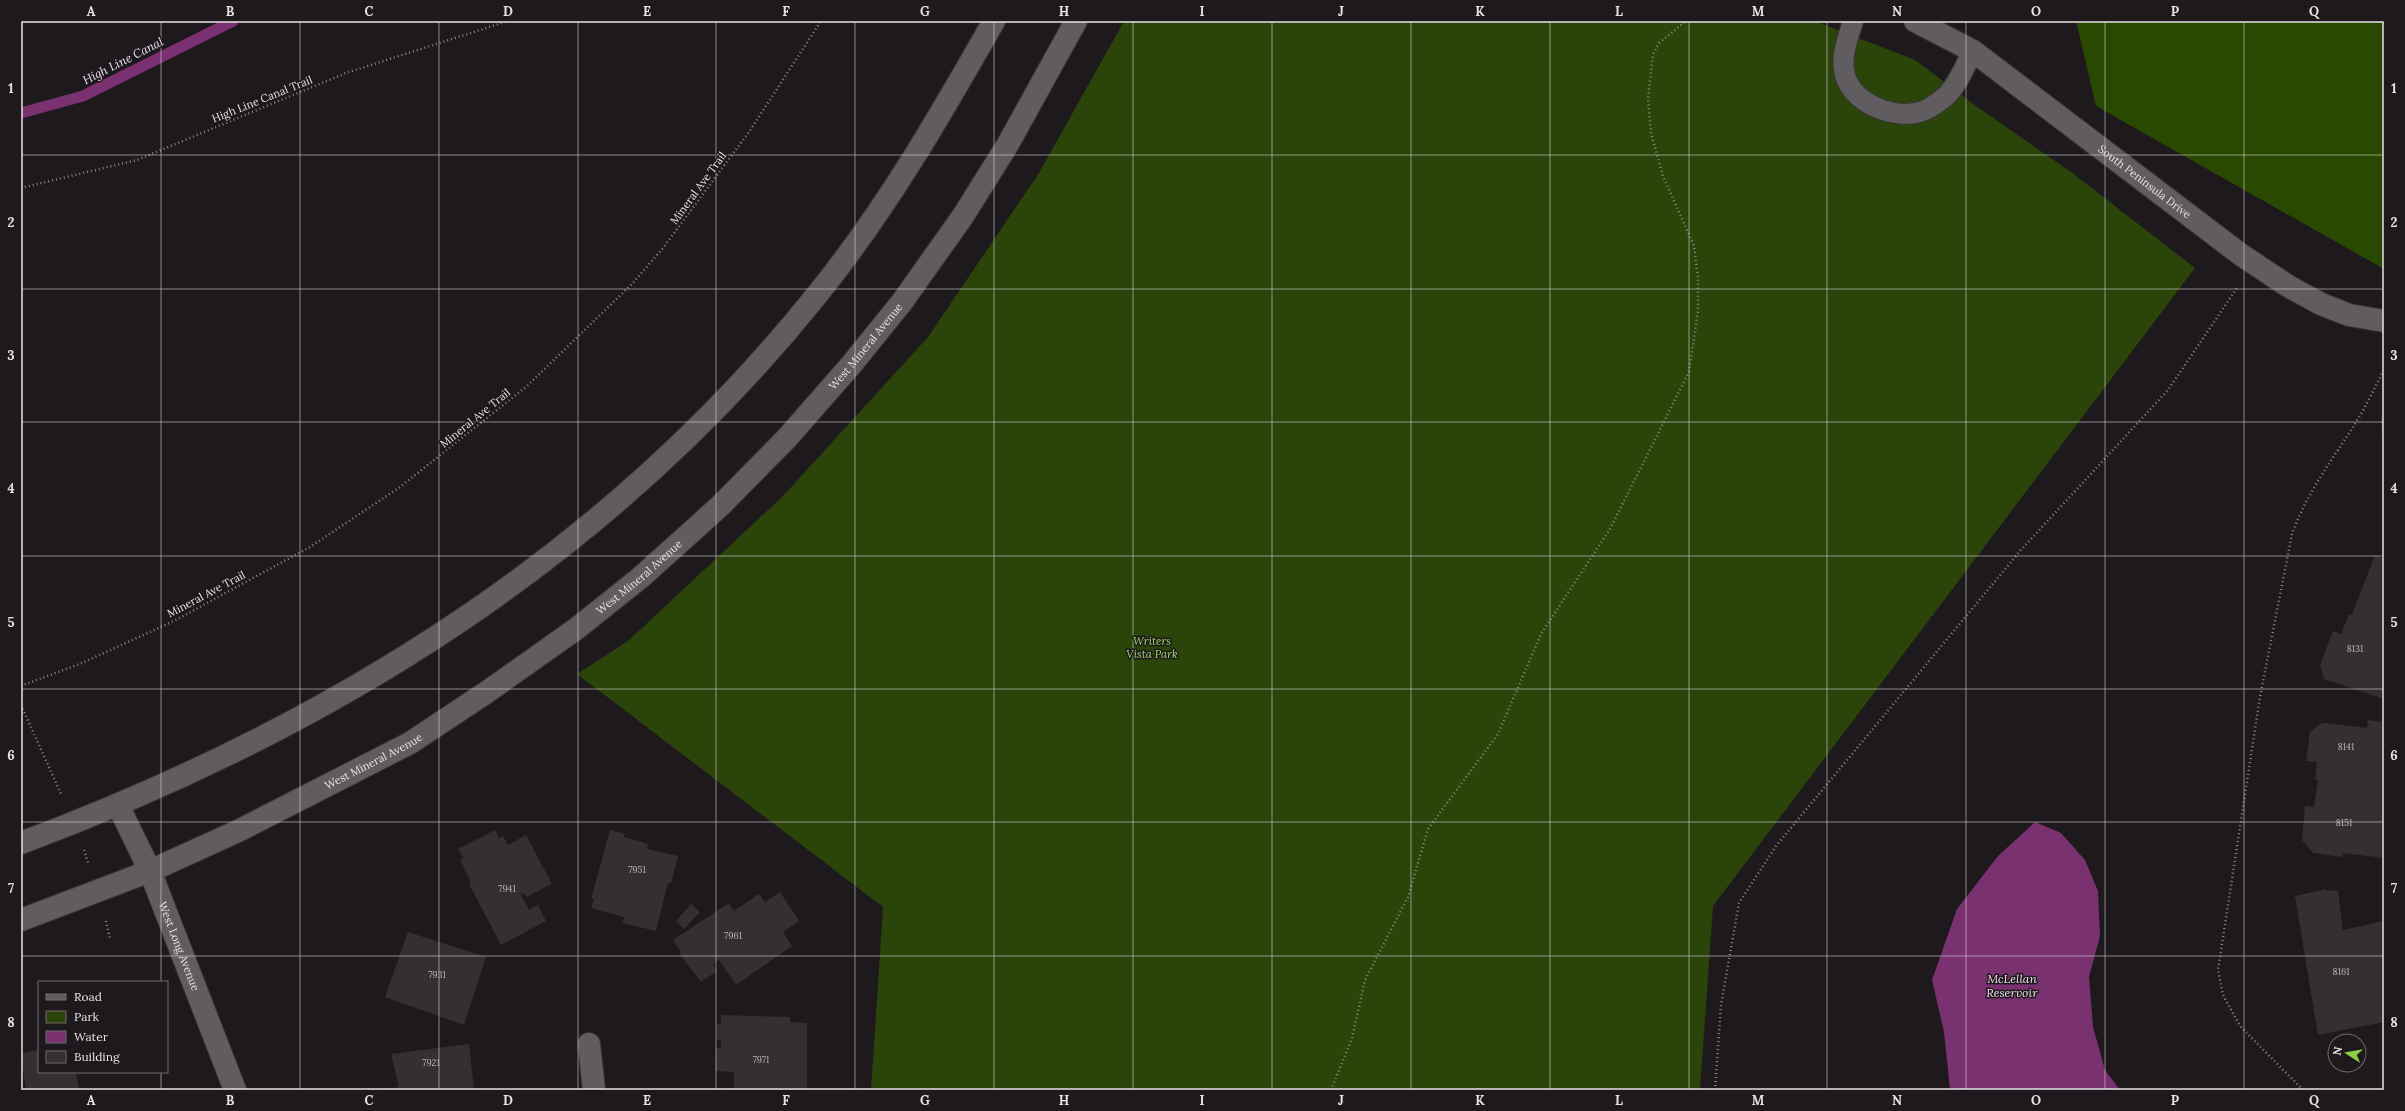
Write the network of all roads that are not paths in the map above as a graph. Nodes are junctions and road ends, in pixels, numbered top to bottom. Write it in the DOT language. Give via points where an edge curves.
graph roads {
  1 [pos="994,21"];
  2 [pos="1076,21"];
  3 [pos="1853,21"];
  4 [pos="1915,21"];
  5 [pos="1972,51"];
  6 [pos="2384,321"];
  7 [pos="118,805"];
  8 [pos="21,843"];
  9 [pos="150,871"];
  10 [pos="21,920"];
  11 [pos="589,1044"];
  12 [pos="235,1090"];
  13 [pos="594,1090"];
  1 -- 7 [label="main road" via="930,133 876,216 816,296 756,366 647,476 575,538 499,596 418,650 247,747"];
  2 -- 9 [label="main road, West Mineral Avenue" via="1008,144 963,216 902,302 788,438 720,506 640,578 576,629 410,743 238,831"];
  3 -- 5 [label="lane" via="1843,62 1845,76 1864,102 1895,113 1920,112 1947,95"];
  4 -- 5 [label="main road, South Peninsula Drive"];
  5 -- 6 [label="main road, South Peninsula Drive" via="2253,263 2321,304 2349,314"];
  7 -- 8 [label="main road"];
  7 -- 9 [label="main road, West Long Avenue"];
  9 -- 10 [label="main road, West Mineral Avenue"];
  9 -- 12 [label="main road, West Long Avenue"];
  11 -- 13 [label="main road"];
}
